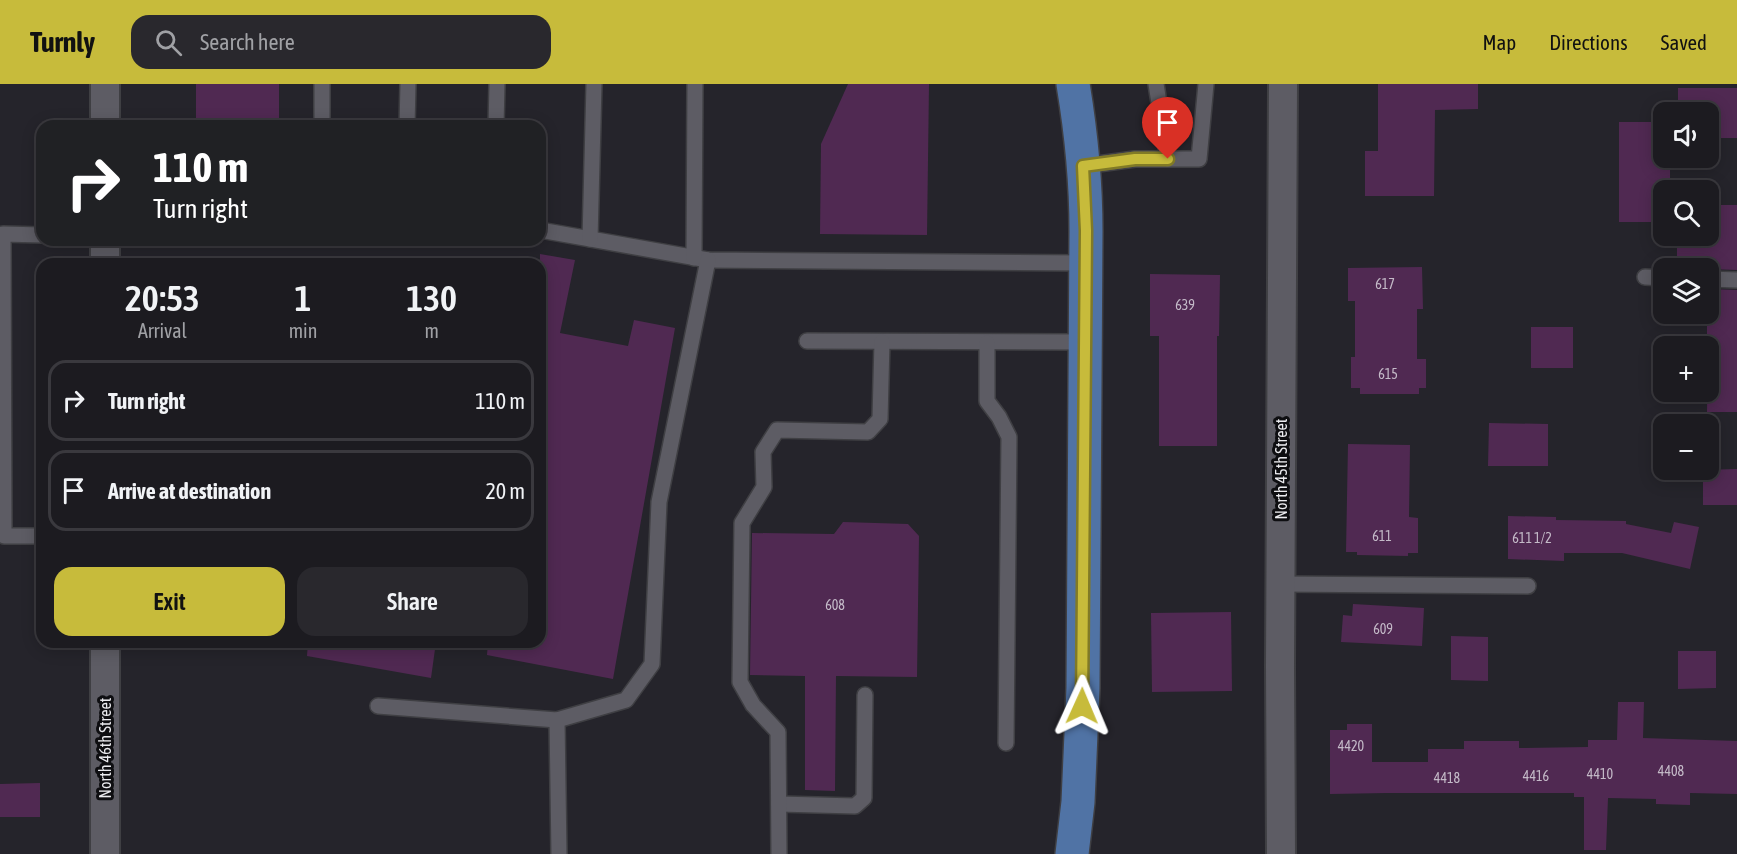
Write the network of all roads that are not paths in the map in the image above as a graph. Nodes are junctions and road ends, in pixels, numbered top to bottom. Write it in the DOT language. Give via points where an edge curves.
graph roads {
  1 [pos="105,84"];
  2 [pos="322,84"];
  3 [pos="408,84"];
  4 [pos="497,84"];
  5 [pos="594,84"];
  6 [pos="694,84"];
  7 [pos="1073,84"];
  8 [pos="1156,84"];
  9 [pos="1206,84"];
  10 [pos="1283,84"];
  11 [pos="105,120"];
  12 [pos="322,120"];
  13 [pos="407,120"];
  14 [pos="496,120"];
  15 [pos="1168,159"];
  16 [pos="1083,166"];
  17 [pos="546,231"];
  18 [pos="36,235"];
  19 [pos="590,239"];
  20 [pos="701,259"];
  21 [pos="1086,263"];
  22 [pos="1645,277"];
  23 [pos="1653,277"];
  24 [pos="1719,279"];
  25 [pos="1737,280"];
  26 [pos="807,342"];
  27 [pos="882,342"];
  28 [pos="1085,342"];
  29 [pos="987,343"];
  30 [pos="36,536"];
  31 [pos="1281,584"];
  32 [pos="1528,586"];
  33 [pos="105,648"];
  34 [pos="865,695"];
  35 [pos="378,706"];
  36 [pos="557,720"];
  37 [pos="1006,743"];
  38 [pos="779,804"];
  39 [pos="105,854"];
  40 [pos="559,854"];
  41 [pos="779,854"];
  42 [pos="1072,854"];
  43 [pos="1281,854"];
  1 -- 11 [label="street"];
  2 -- 12 [label="lane"];
  3 -- 13 [label="lane"];
  4 -- 14 [label="lane"];
  5 -- 19 [label="lane"];
  6 -- 20 [label="lane"];
  7 -- 16 [label="main road"];
  8 -- 15 [label="lane"];
  9 -- 15 [label="lane" via="1199,159"];
  10 -- 31 [label="street, North 45th Street"];
  15 -- 16 [label="lane"];
  16 -- 21 [label="main road"];
  17 -- 19 [label="lane"];
  18 -- 30 [label="lane" via="3,234 4,536"];
  19 -- 20 [label="lane"];
  20 -- 21 [label="lane"];
  20 -- 36 [label="lane" via="659,502 652,664 626,700"];
  21 -- 28 [label="main road"];
  22 -- 23 [label="lane"];
  24 -- 25 [label="lane"];
  26 -- 27 [label="lane"];
  27 -- 29 [label="lane"];
  27 -- 38 [label="lane" via="880,419 868,432 777,430 763,452 764,487 742,523 740,682 753,705 778,732"];
  28 -- 29 [label="lane"];
  28 -- 42 [label="main road" via="1083,697"];
  29 -- 37 [label="lane" via="987,401 1009,437"];
  31 -- 32 [label="lane"];
  31 -- 43 [label="street, North 45th Street"];
  33 -- 39 [label="street, North 46th Street"];
  34 -- 38 [label="lane" via="864,798 855,806"];
  35 -- 36 [label="lane"];
  36 -- 40 [label="lane"];
  38 -- 41 [label="lane"];
}
